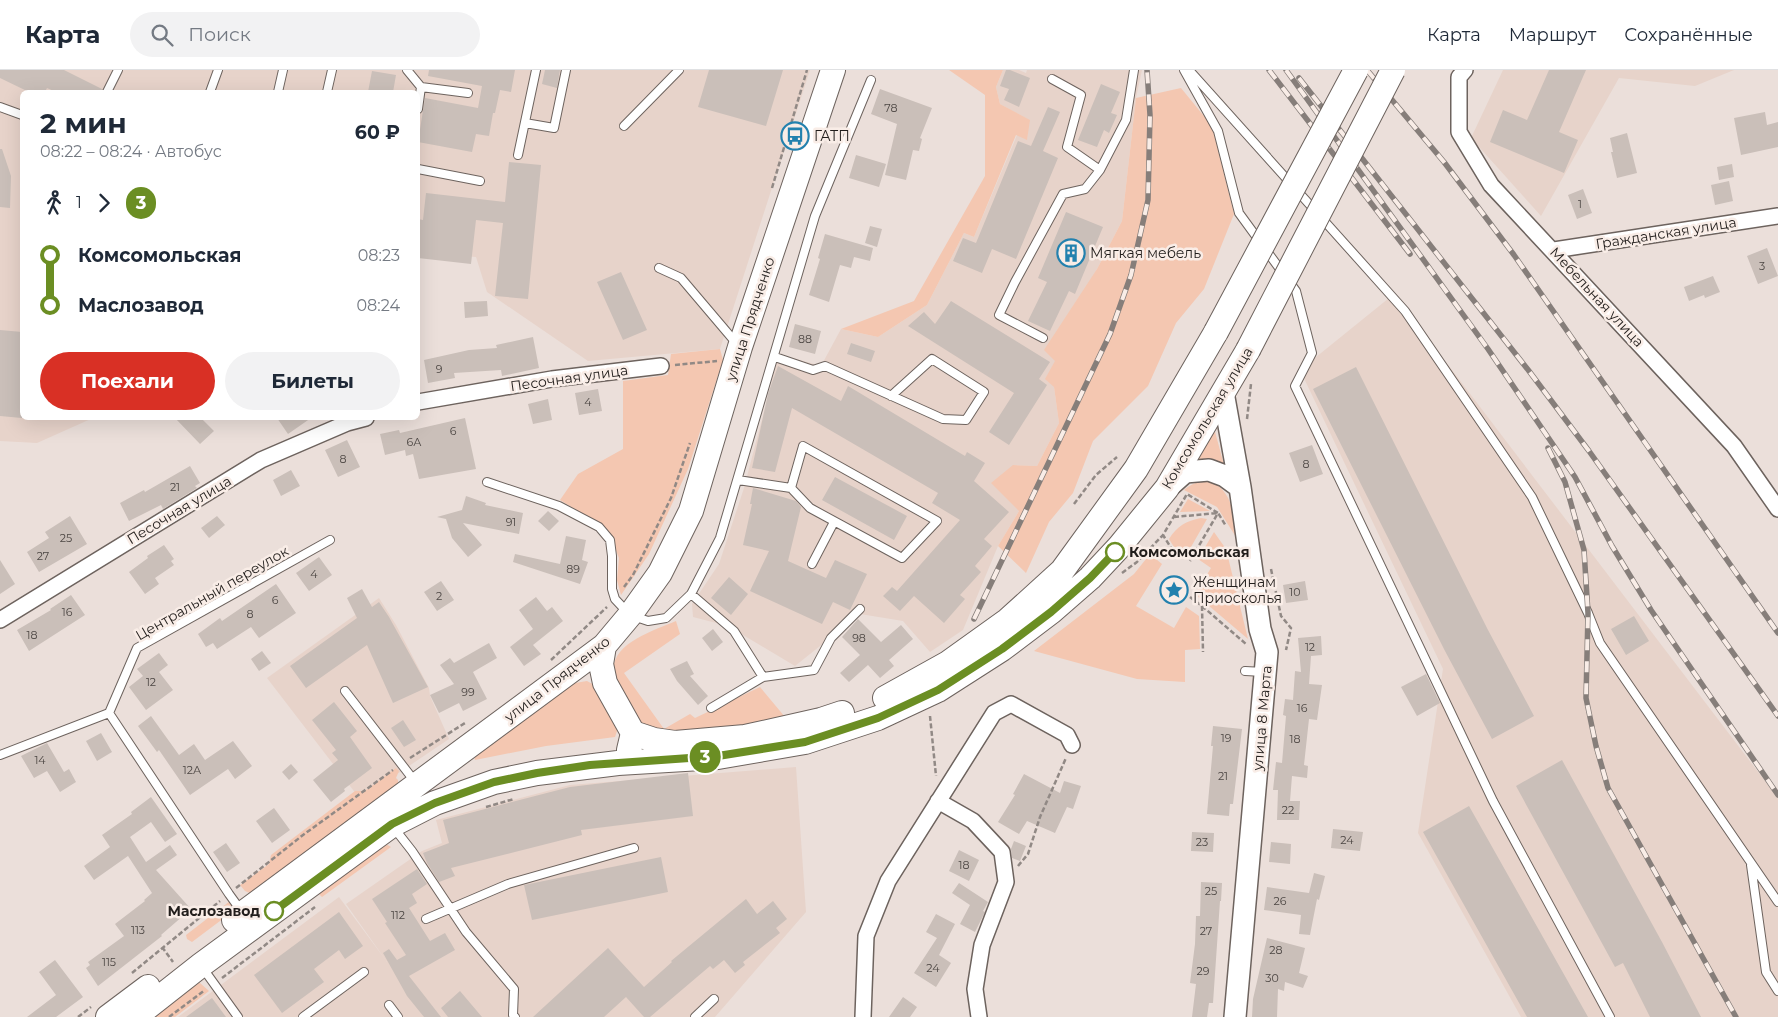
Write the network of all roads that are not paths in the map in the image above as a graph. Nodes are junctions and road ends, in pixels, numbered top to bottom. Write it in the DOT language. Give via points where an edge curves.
graph roads {
  1 [pos="118,70"];
  2 [pos="218,70"];
  3 [pos="283,70"];
  4 [pos="332,70"];
  5 [pos="407,70"];
  6 [pos="536,70"];
  7 [pos="566,70"];
  8 [pos="678,70"];
  9 [pos="833,70"];
  10 [pos="1134,70"];
  11 [pos="1184,70"];
  12 [pos="1189,70"];
  13 [pos="1356,70"];
  14 [pos="1393,70"];
  15 [pos="1461,72"];
  16 [pos="1052,79"];
  17 [pos="872,80"];
  18 [pos="421,87"];
  19 [pos="108,90"];
  20 [pos="211,90"];
  21 [pos="278,90"];
  22 [pos="327,90"];
  23 [pos="420,94"];
  24 [pos="468,94"];
  25 [pos="0,107"];
  26 [pos="20,114"];
  27 [pos="525,123"];
  28 [pos="624,126"];
  29 [pos="518,155"];
  30 [pos="420,169"];
  31 [pos="1100,170"];
  32 [pos="480,181"];
  33 [pos="1778,216"];
  34 [pos="1554,250"];
  35 [pos="659,268"];
  36 [pos="1043,338"];
  37 [pos="740,347"];
  38 [pos="1203,354"];
  39 [pos="775,357"];
  40 [pos="661,366"];
  41 [pos="1223,392"];
  42 [pos="891,396"];
  43 [pos="420,402"];
  44 [pos="358,420"];
  45 [pos="738,480"];
  46 [pos="487,482"];
  47 [pos="1240,487"];
  48 [pos="791,488"];
  49 [pos="1167,488"];
  50 [pos="1776,500"];
  51 [pos="834,522"];
  52 [pos="330,540"];
  53 [pos="812,564"];
  54 [pos="691,594"];
  55 [pos="623,607"];
  56 [pos="860,609"];
  57 [pos="0,620"];
  58 [pos="604,646"];
  59 [pos="561,665"];
  60 [pos="763,677"];
  61 [pos="605,683"];
  62 [pos="345,691"];
  63 [pos="710,708"];
  64 [pos="109,713"];
  65 [pos="633,734"];
  66 [pos="1072,745"];
  67 [pos="468,746"];
  68 [pos="0,755"];
  69 [pos="618,762"];
  70 [pos="494,782"];
  71 [pos="417,784"];
  72 [pos="938,801"];
  73 [pos="392,824"];
  74 [pos="634,848"];
  75 [pos="1751,863"];
  76 [pos="1778,902"];
  77 [pos="451,908"];
  78 [pos="426,919"];
  79 [pos="248,920"];
  80 [pos="364,972"];
  81 [pos="208,974"];
  82 [pos="1778,991"];
  83 [pos="714,999"];
  84 [pos="389,1005"];
  85 [pos="100,1012"];
  86 [pos="135,1017"];
  87 [pos="238,1017"];
  88 [pos="303,1017"];
  89 [pos="398,1017"];
  90 [pos="515,1017"];
  91 [pos="694,1017"];
  92 [pos="863,1017"];
  93 [pos="979,1017"];
  94 [pos="1235,1017"];
  95 [pos="1610,1017"];
  1 -- 19 [label="lane"];
  2 -- 20 [label="lane"];
  3 -- 21 [label="lane"];
  4 -- 22 [label="lane"];
  5 -- 18 [label="lane"];
  6 -- 27 [label="lane"];
  7 -- 27 [label="lane" via="554,128"];
  8 -- 28 [label="lane"];
  9 -- 37 [label="main road, улица Прядченко"];
  10 -- 31 [label="lane" via="1126,120"];
  11 -- 95 [label="lane" via="1218,131 1239,213 1296,292 1312,353 1295,386 1493,801"];
  12 -- 75 [label="lane" via="1405,310 1532,497 1600,643"];
  13 -- 38 [label="main road, bridge"];
  14 -- 41 [label="main road, Комсомольская улица, bridge"];
  15 -- 34 [label="street, Мебельная улица" via="1459,132 1492,185"];
  16 -- 31 [label="lane" via="1080,95 1067,147"];
  17 -- 39 [label="lane" via="815,216"];
  18 -- 23 [label="lane"];
  18 -- 24 [label="lane"];
  25 -- 26 [label="lane"];
  27 -- 29 [label="lane"];
  30 -- 32 [label="lane"];
  31 -- 36 [label="lane" via="1085,189 1063,194 999,316"];
  33 -- 34 [label="street, Гражданская улица"];
  34 -- 50 [label="street, Мебельная улица" via="1734,446"];
  35 -- 37 [label="lane" via="681,278"];
  37 -- 55 [label="main road, улица Прядченко" via="691,511 660,573"];
  38 -- 41 [label="main road"];
  38 -- 65 [label="main road" via="1136,469 1062,571 1008,620 948,663 890,696 821,720 745,737 675,743"];
  39 -- 42 [label="lane" via="813,370 825,366"];
  39 -- 45 [label="lane"];
  40 -- 43 [label="street, Песочная улица" via="552,379"];
  41 -- 47 [label="main road, улица 8 Марта"];
  41 -- 49 [label="main road, Комсомольская улица"];
  42 -- 42 [label="lane" via="943,419 966,420 984,392 932,359"];
  44 -- 57 [label="street, Песочная улица" via="260,460"];
  45 -- 48 [label="lane"];
  45 -- 54 [label="lane" via="720,538"];
  46 -- 55 [label="lane" via="559,506 599,528 610,540 612,589"];
  47 -- 49 [label="main road" via="1209,470 1185,472"];
  47 -- 94 [label="main road, улица 8 Марта" via="1260,629 1267,652 1255,672"];
  48 -- 51 [label="lane" via="810,508"];
  48 -- 51 [label="lane" via="804,446 937,522 902,558"];
  49 -- 69 [label="main road, Комсомольская улица" via="1090,578 1002,649 938,690 878,718 805,742 718,756"];
  51 -- 53 [label="lane"];
  52 -- 64 [label="lane, Центральный переулок" via="137,648"];
  54 -- 55 [label="lane" via="666,618 648,621"];
  54 -- 60 [label="lane" via="734,631"];
  55 -- 58 [label="main road, улица Прядченко"];
  56 -- 60 [label="lane" via="832,638 814,670"];
  58 -- 59 [label="main road, улица Прядченко"];
  58 -- 61 [label="main road" via="601,664"];
  59 -- 61 [label="main road" via="590,672"];
  59 -- 67 [label="main road, улица Прядченко"];
  60 -- 63 [label="lane"];
  61 -- 65 [label="main road"];
  62 -- 71 [label="lane"];
  64 -- 68 [label="lane"];
  64 -- 79 [label="lane"];
  65 -- 69 [label="main road" via="629,751"];
  66 -- 72 [label="street" via="1067,735 1010,704 994,713"];
  67 -- 70 [label="main road" via="465,762 472,773"];
  67 -- 71 [label="main road, улица Прядченко"];
  69 -- 70 [label="main road, Комсомольская улица"];
  70 -- 73 [label="main road, улица Прядченко" via="435,803"];
  71 -- 79 [label="main road, улица Прядченко"];
  72 -- 92 [label="street" via="888,881 866,936"];
  72 -- 93 [label="street" via="973,821 1002,852 1006,882 982,945 975,989"];
  73 -- 77 [label="lane"];
  73 -- 79 [label="main road, улица Прядченко"];
  74 -- 77 [label="lane" via="508,884"];
  75 -- 76 [label="lane"];
  75 -- 82 [label="lane" via="1766,972"];
  77 -- 78 [label="lane"];
  77 -- 90 [label="lane" via="466,932 514,989"];
  79 -- 81 [label="main road, улица Прядченко"];
  79 -- 85 [label="main road, улица Прядченко"];
  80 -- 88 [label="lane"];
  81 -- 86 [label="main road, улица Прядченко"];
  81 -- 87 [label="lane"];
  83 -- 91 [label="lane"];
  84 -- 89 [label="lane"];
}
